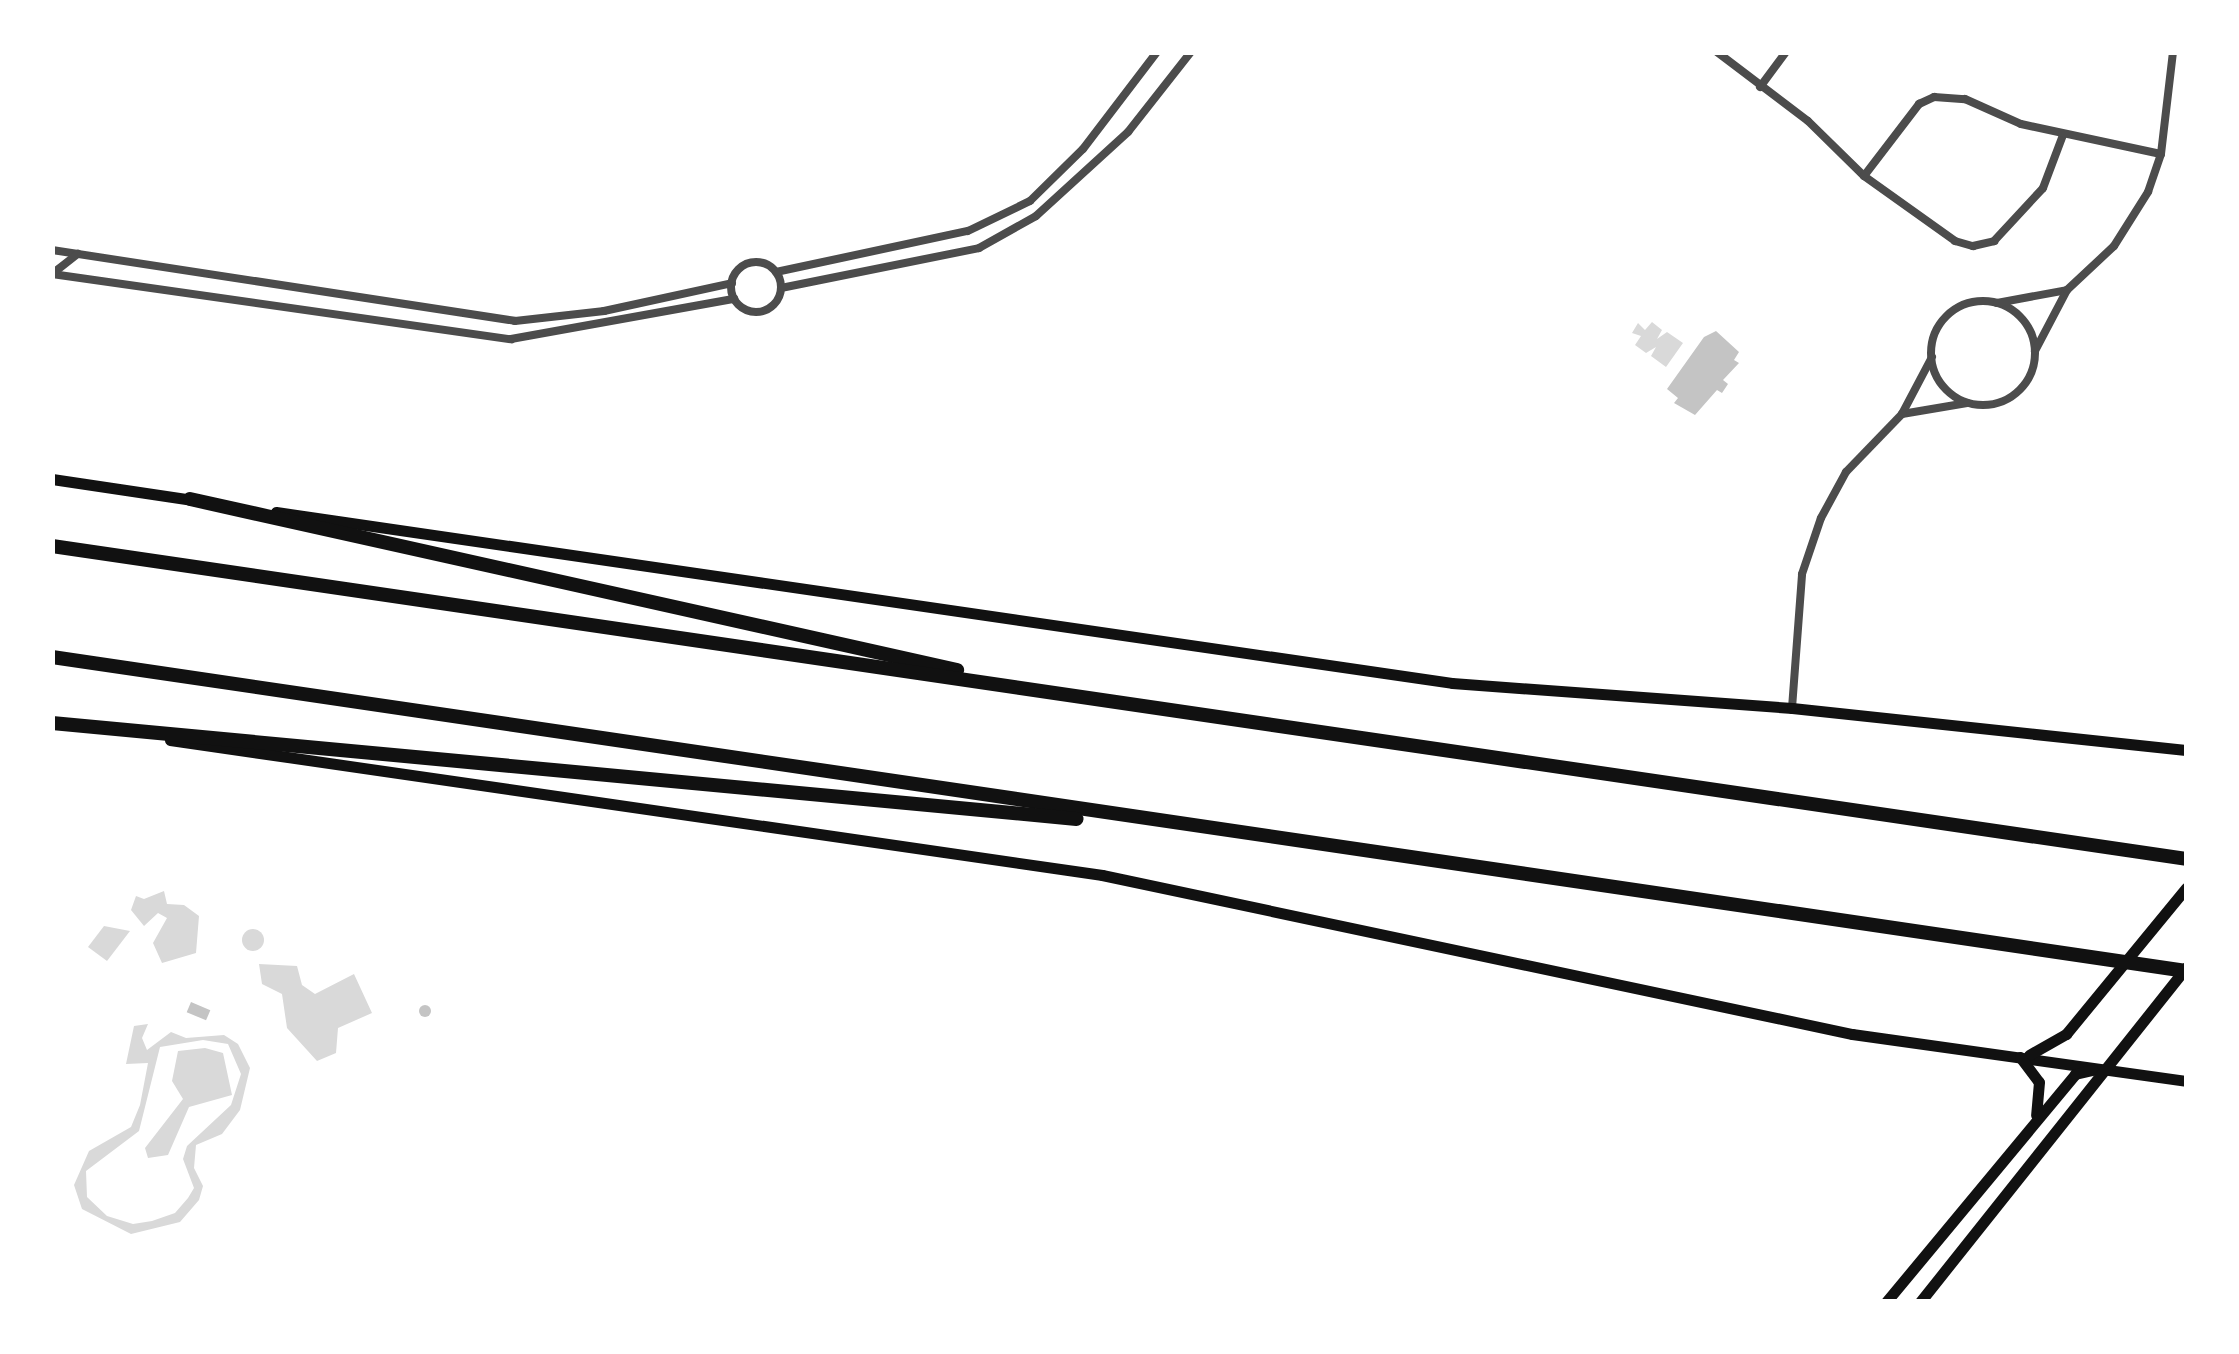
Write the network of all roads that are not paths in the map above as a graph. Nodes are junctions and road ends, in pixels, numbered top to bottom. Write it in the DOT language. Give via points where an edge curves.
graph roads {
  1 [pos="1156,52"];
  2 [pos="1191,52"];
  3 [pos="1716,52"];
  4 [pos="1786,52"];
  5 [pos="2173,52"];
  6 [pos="1760,87"];
  7 [pos="2064,135"];
  8 [pos="2161,154"];
  9 [pos="1864,176"];
  10 [pos="993,222"];
  11 [pos="1000,236"];
  12 [pos="52,250"];
  13 [pos="78,254"];
  14 [pos="776,272"];
  15 [pos="52,274"];
  16 [pos="732,283"];
  17 [pos="781,288"];
  18 [pos="2066,290"];
  19 [pos="734,298"];
  20 [pos="1996,303"];
  21 [pos="2035,351"];
  22 [pos="1932,357"];
  23 [pos="1968,403"];
  24 [pos="1902,414"];
  25 [pos="52,479"];
  26 [pos="190,499"];
  27 [pos="52,546"];
  28 [pos="52,658"];
  29 [pos="1080,696"];
  30 [pos="1792,708"];
  31 [pos="52,724"];
  32 [pos="2186,750"];
  33 [pos="1273,839"];
  34 [pos="2186,860"];
  35 [pos="2186,888"];
  36 [pos="2186,969"];
  37 [pos="2020,1057"];
  38 [pos="2102,1068"];
  39 [pos="2186,1081"];
  40 [pos="2032,1126"];
  41 [pos="1886,1302"];
  42 [pos="1920,1302"];
  1 -- 10 [label="street" via="1083,149 1030,201"];
  2 -- 11 [label="street" via="1128,132 1036,216"];
  3 -- 6 [label="street"];
  4 -- 6 [label="street"];
  5 -- 8 [label="street"];
  6 -- 9 [label="street"];
  7 -- 8 [label="street"];
  7 -- 9 [label="street" via="1964,99 1934,97 1919,104"];
  7 -- 9 [label="street" via="2043,188 1994,241 1973,246 1955,241"];
  8 -- 18 [label="street" via="2148,192 2114,246"];
  10 -- 11 [label="street"];
  10 -- 14 [label="street"];
  11 -- 17 [label="street" via="920,263"];
  12 -- 13 [label="street"];
  13 -- 15 [label="street"];
  13 -- 16 [label="street" via="516,321 604,311"];
  14 -- 16 [label="street" via="754,262"];
  14 -- 17 [label="street"];
  15 -- 19 [label="street" via="511,339"];
  16 -- 19 [label="street"];
  17 -- 19 [label="street" via="775,304 761,312 745,310"];
  18 -- 20 [label="street"];
  18 -- 21 [label="street"];
  20 -- 21 [label="street" via="2024,320"];
  20 -- 22 [label="street" via="1980,301 1950,314 1939,326"];
  21 -- 23 [label="street" via="2026,382 2012,396"];
  22 -- 23 [label="street" via="1943,386"];
  22 -- 24 [label="street"];
  23 -- 24 [label="street"];
  24 -- 30 [label="street" via="1846,472 1821,518 1802,574"];
  25 -- 26 [label="main road"];
  26 -- 29 [label="highway"];
  26 -- 30 [label="main road" via="1242,657 1452,683"];
  27 -- 29 [label="highway"];
  28 -- 33 [label="highway"];
  29 -- 34 [label="highway"];
  30 -- 32 [label="main road"];
  31 -- 33 [label="highway"];
  31 -- 37 [label="main road" via="1102,875 1814,1027"];
  33 -- 36 [label="highway"];
  35 -- 37 [label="main road" via="2066,1034"];
  36 -- 38 [label="main road"];
  37 -- 38 [label="main road"];
  37 -- 40 [label="main road" via="2040,1090"];
  38 -- 39 [label="main road"];
  38 -- 40 [label="main road" via="2075,1074"];
  38 -- 42 [label="main road" via="2096,1088"];
  40 -- 41 [label="main road"];
}
